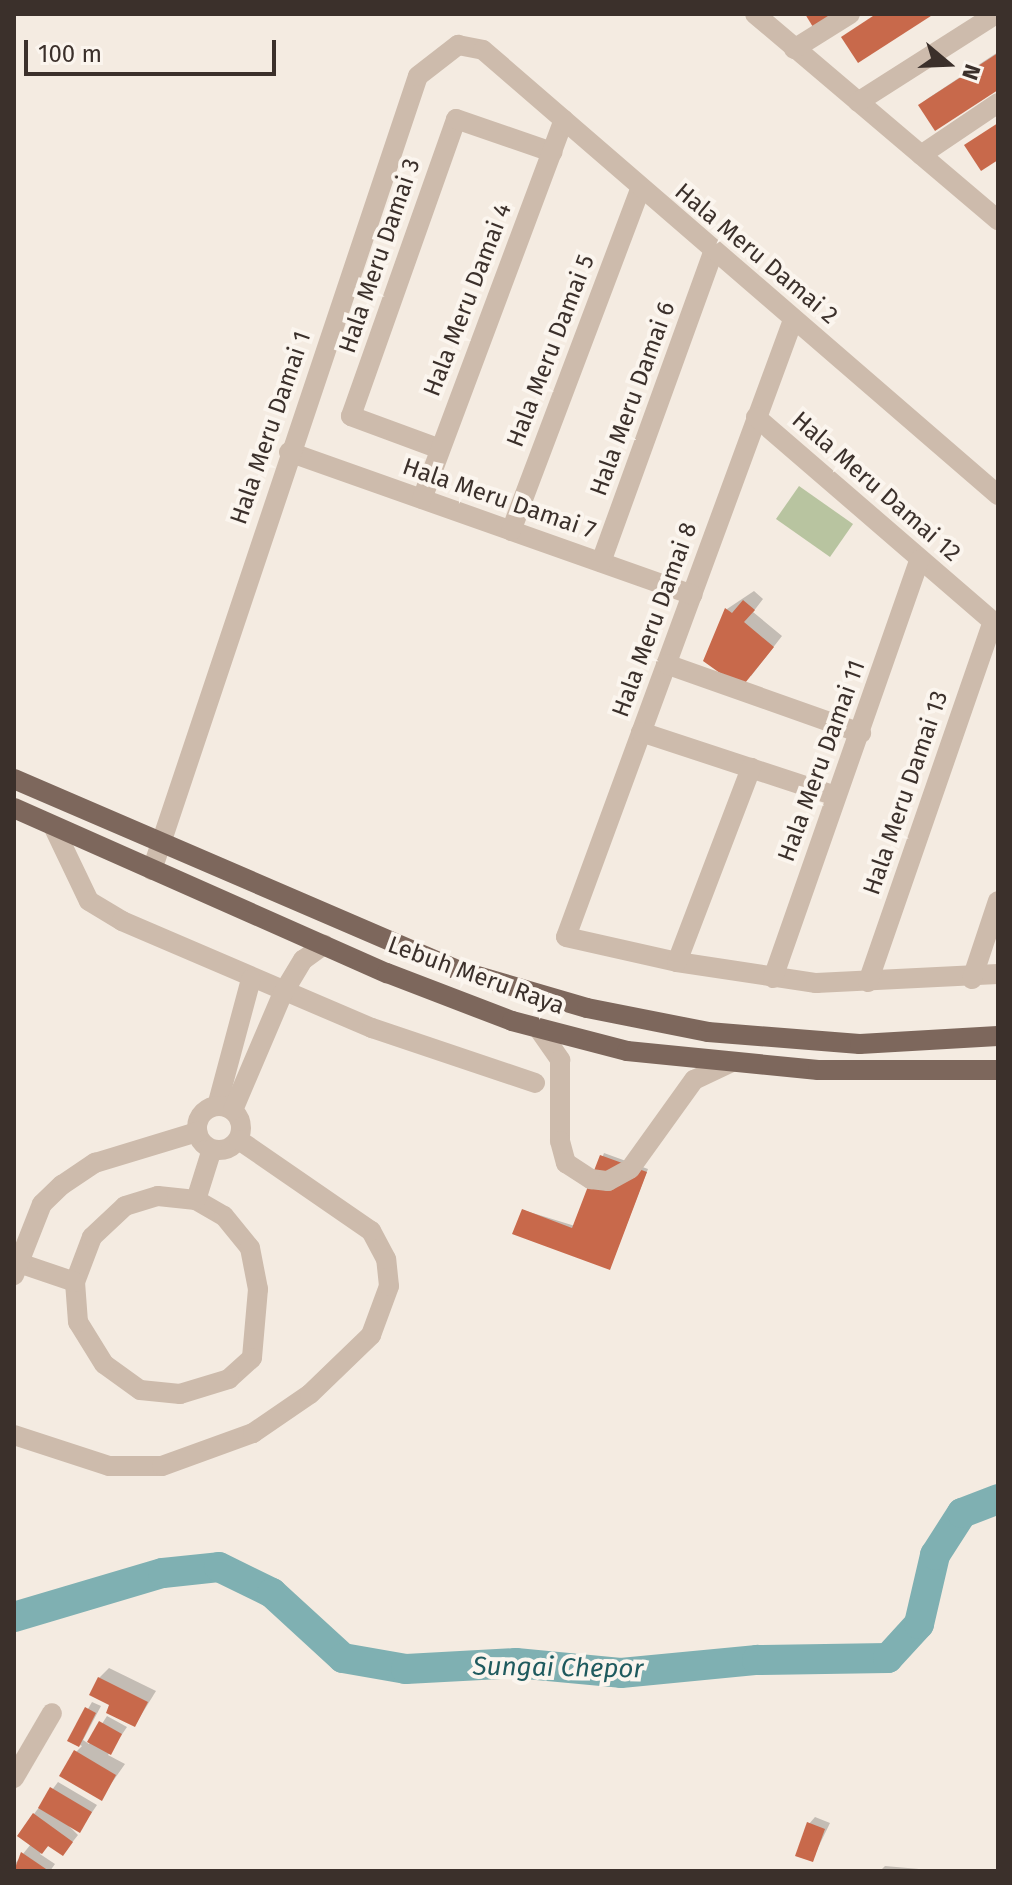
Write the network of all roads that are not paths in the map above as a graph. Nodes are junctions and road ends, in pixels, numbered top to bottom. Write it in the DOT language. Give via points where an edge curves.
graph roads {
  1 [pos="755,14"];
  2 [pos="850,14"];
  3 [pos="996,14"];
  4 [pos="794,49"];
  5 [pos="483,50"];
  6 [pos="858,102"];
  7 [pos="998,103"];
  8 [pos="564,120"];
  9 [pos="552,152"];
  10 [pos="921,155"];
  11 [pos="640,190"];
  12 [pos="998,192"];
  13 [pos="980,204"];
  14 [pos="998,220"];
  15 [pos="713,253"];
  16 [pos="793,320"];
  17 [pos="756,417"];
  18 [pos="440,449"];
  19 [pos="289,452"];
  20 [pos="998,495"];
  21 [pos="422,499"];
  22 [pos="511,531"];
  23 [pos="919,560"];
  24 [pos="601,562"];
  25 [pos="692,595"];
  26 [pos="995,624"];
  27 [pos="666,664"];
  28 [pos="641,732"];
  29 [pos="861,733"];
  30 [pos="751,768"];
  31 [pos="14,779"];
  32 [pos="836,796"];
  33 [pos="14,808"];
  34 [pos="53,826"];
  35 [pos="161,844"];
  36 [pos="152,870"];
  37 [pos="998,901"];
  38 [pos="324,945"];
  39 [pos="677,962"];
  40 [pos="998,974"];
  41 [pos="773,978"];
  42 [pos="251,979"];
  43 [pos="972,979"];
  44 [pos="868,982"];
  45 [pos="283,993"];
  46 [pos="538,1028"];
  47 [pos="998,1036"];
  48 [pos="732,1062"];
  49 [pos="998,1070"];
  50 [pos="535,1083"];
  51 [pos="225,1108"];
  52 [pos="197,1132"];
  53 [pos="239,1140"];
  54 [pos="212,1149"];
  55 [pos="196,1200"];
  56 [pos="16,1269"];
  57 [pos="75,1282"];
  58 [pos="14,1435"];
  59 [pos="52,1713"];
  60 [pos="14,1778"];
  1 -- 4 [label="street"];
  2 -- 4 [label="street"];
  3 -- 6 [label="street"];
  4 -- 6 [label="street"];
  5 -- 8 [label="street, Hala Meru Damai 2"];
  5 -- 19 [label="street, Hala Meru Damai 1" via="458,45 418,76"];
  6 -- 10 [label="street"];
  7 -- 10 [label="street"];
  8 -- 9 [label="street, Hala Meru Damai 4"];
  8 -- 11 [label="street, Hala Meru Damai 2"];
  9 -- 18 [label="street, Hala Meru Damai 4"];
  9 -- 18 [label="street, Hala Meru Damai 3" via="456,119 351,416"];
  10 -- 13 [label="street"];
  11 -- 15 [label="street, Hala Meru Damai 2"];
  11 -- 22 [label="street, Hala Meru Damai 5"];
  12 -- 13 [label="street"];
  13 -- 14 [label="street"];
  15 -- 16 [label="street, Hala Meru Damai 2"];
  15 -- 24 [label="street, Hala Meru Damai 6"];
  16 -- 17 [label="street, Hala Meru Damai 8"];
  16 -- 20 [label="street, Hala Meru Damai 2"];
  17 -- 23 [label="street, Hala Meru Damai 12"];
  17 -- 25 [label="street, Hala Meru Damai 8"];
  18 -- 21 [label="street, Hala Meru Damai 4"];
  19 -- 21 [label="street, Hala Meru Damai 7"];
  19 -- 35 [label="street, Hala Meru Damai 1"];
  21 -- 22 [label="street, Hala Meru Damai 7"];
  22 -- 24 [label="street, Hala Meru Damai 7"];
  23 -- 26 [label="street, Hala Meru Damai 12"];
  23 -- 29 [label="street, Hala Meru Damai 11"];
  24 -- 25 [label="street, Hala Meru Damai 7"];
  25 -- 27 [label="street, Hala Meru Damai 8"];
  26 -- 44 [label="street, Hala Meru Damai 13"];
  27 -- 28 [label="street, Hala Meru Damai 8"];
  27 -- 29 [label="street"];
  28 -- 30 [label="street"];
  28 -- 39 [label="street, Hala Meru Damai 8" via="566,937"];
  29 -- 32 [label="street, Hala Meru Damai 11"];
  30 -- 32 [label="street"];
  30 -- 39 [label="street"];
  31 -- 35 [label="main road, Lebuh Meru Raya"];
  32 -- 41 [label="street, Hala Meru Damai 11"];
  33 -- 34 [label="main road, Lebuh Meru Raya"];
  34 -- 36 [label="main road, Lebuh Meru Raya"];
  34 -- 42 [label="street" via="89,901"];
  35 -- 36 [label="street, Hala Meru Damai 1"];
  35 -- 47 [label="main road, Lebuh Meru Raya" via="457,970 587,1008 708,1032 815,1041 860,1044"];
  36 -- 38 [label="main road, Lebuh Meru Raya"];
  37 -- 43 [label="street"];
  38 -- 45 [label="street" via="303,960"];
  38 -- 46 [label="main road, Lebuh Meru Raya"];
  39 -- 41 [label="street"];
  40 -- 43 [label="street"];
  41 -- 44 [label="street"];
  42 -- 45 [label="street"];
  42 -- 51 [label="street"];
  43 -- 44 [label="street"];
  45 -- 50 [label="street"];
  45 -- 51 [label="street"];
  46 -- 48 [label="main road, Lebuh Meru Raya" via="627,1051"];
  46 -- 48 [label="street" via="560,1060 560,1141 566,1163 591,1179 608,1181 630,1169 694,1080"];
  48 -- 49 [label="main road, Lebuh Meru Raya" via="818,1070"];
  51 -- 52 [label="street" via="199,1118"];
  51 -- 53 [label="street" via="239,1119"];
  52 -- 54 [label="street"];
  52 -- 56 [label="street" via="95,1163 62,1185 42,1204"];
  53 -- 54 [label="street"];
  53 -- 58 [label="street" via="371,1231 386,1259 389,1286 371,1335 310,1394 253,1433 162,1466 109,1466"];
  54 -- 55 [label="street"];
  55 -- 57 [label="street" via="158,1196 125,1206 92,1237"];
  55 -- 57 [label="street" via="224,1216 250,1248 258,1289 252,1358 229,1379 180,1394 140,1390 104,1364 78,1322"];
  56 -- 57 [label="street"];
  59 -- 60 [label="street"];
}
